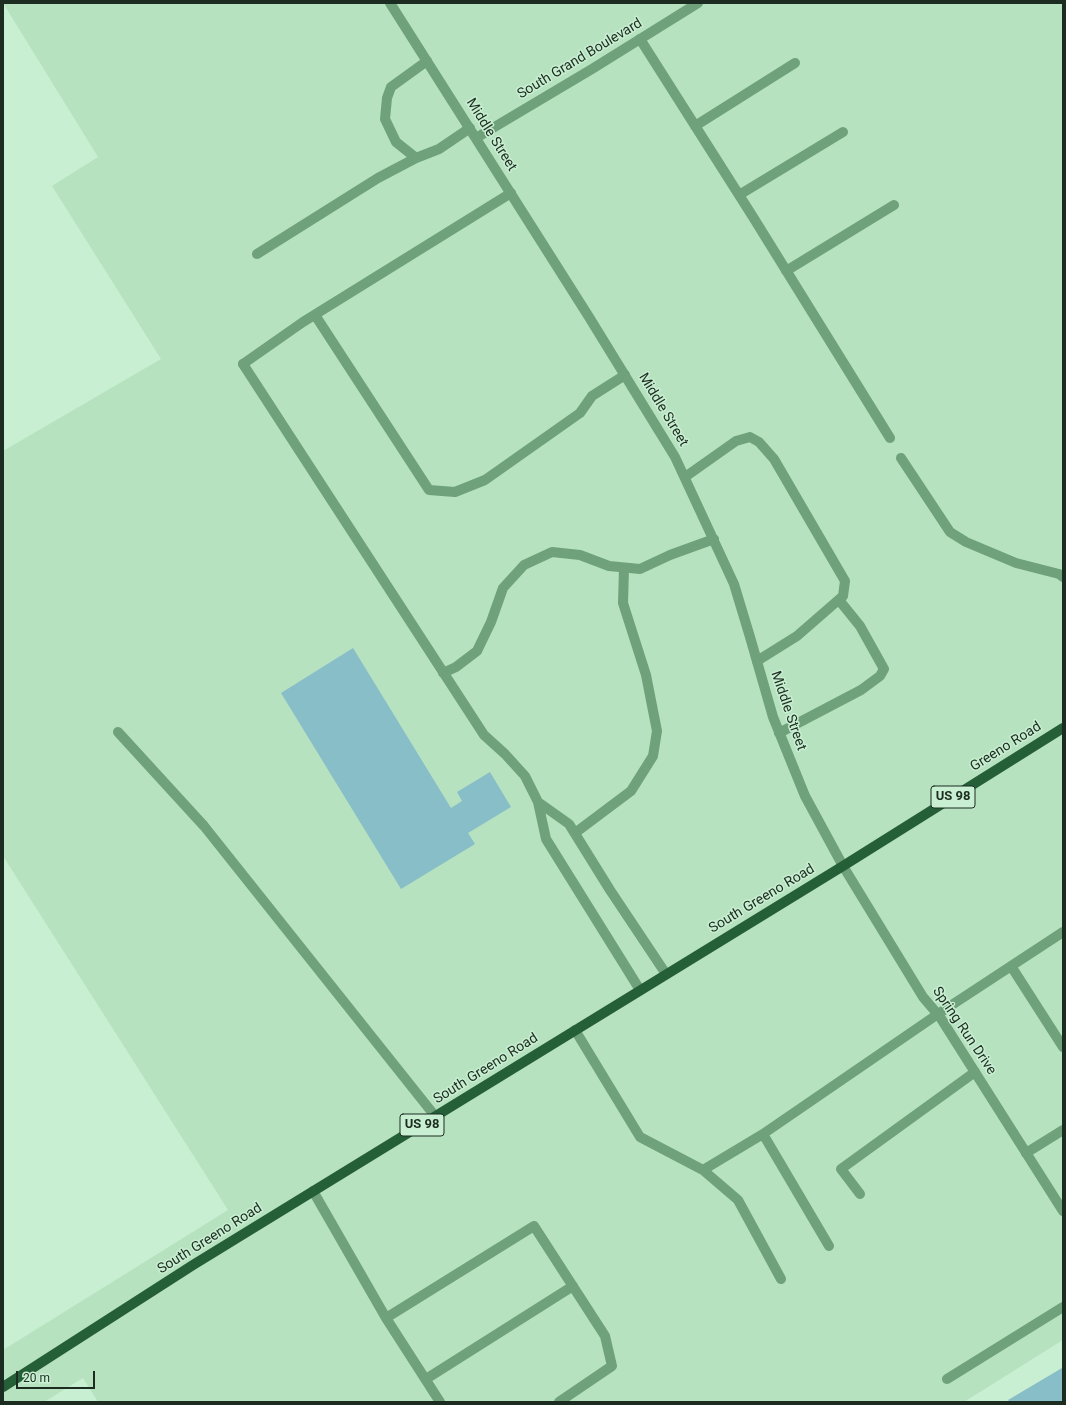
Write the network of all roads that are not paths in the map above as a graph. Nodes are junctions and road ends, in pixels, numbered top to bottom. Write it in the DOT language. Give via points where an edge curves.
graph roads {
  1 [pos="390,3"];
  2 [pos="698,3"];
  3 [pos="640,39"];
  4 [pos="427,61"];
  5 [pos="795,63"];
  6 [pos="695,126"];
  7 [pos="470,128"];
  8 [pos="843,132"];
  9 [pos="476,138"];
  10 [pos="416,158"];
  11 [pos="510,193"];
  12 [pos="739,196"];
  13 [pos="894,205"];
  14 [pos="257,254"];
  15 [pos="786,271"];
  16 [pos="315,315"];
  17 [pos="625,375"];
  18 [pos="890,438"];
  19 [pos="901,458"];
  20 [pos="685,477"];
  21 [pos="714,539"];
  22 [pos="624,568"];
  23 [pos="1063,577"];
  24 [pos="839,600"];
  25 [pos="757,661"];
  26 [pos="443,673"];
  27 [pos="1063,728"];
  28 [pos="118,732"];
  29 [pos="779,733"];
  30 [pos="538,802"];
  31 [pos="575,833"];
  32 [pos="842,866"];
  33 [pos="1063,932"];
  34 [pos="1011,966"];
  35 [pos="666,974"];
  36 [pos="640,990"];
  37 [pos="938,1014"];
  38 [pos="575,1030"];
  39 [pos="1063,1047"];
  40 [pos="975,1072"];
  41 [pos="436,1116"];
  42 [pos="1063,1130"];
  43 [pos="763,1134"];
  44 [pos="1026,1153"];
  45 [pos="703,1170"];
  46 [pos="313,1191"];
  47 [pos="860,1194"];
  48 [pos="1063,1211"];
  49 [pos="829,1246"];
  50 [pos="781,1279"];
  51 [pos="573,1286"];
  52 [pos="1063,1307"];
  53 [pos="386,1318"];
  54 [pos="426,1379"];
  55 [pos="947,1379"];
  56 [pos="3,1387"];
  57 [pos="440,1402"];
  58 [pos="559,1402"];
  1 -- 4 [label="street, Middle Street"];
  2 -- 3 [label="street, South Grand Boulevard"];
  3 -- 6 [label="street"];
  3 -- 9 [label="street, South Grand Boulevard"];
  4 -- 7 [label="street, Middle Street"];
  4 -- 10 [label="street" via="391,87 384,119 396,142"];
  5 -- 6 [label="street"];
  6 -- 12 [label="street"];
  7 -- 9 [label="street, Middle Street"];
  7 -- 10 [label="street" via="439,149"];
  8 -- 12 [label="street"];
  9 -- 11 [label="street, Middle Street"];
  10 -- 14 [label="street" via="378,178"];
  11 -- 16 [label="street"];
  11 -- 17 [label="street, Middle Street"];
  12 -- 15 [label="street"];
  13 -- 15 [label="street"];
  15 -- 18 [label="street"];
  16 -- 17 [label="street" via="429,490 455,492 485,480 580,413 592,396"];
  16 -- 26 [label="street" via="243,364"];
  17 -- 20 [label="street, Middle Street"];
  19 -- 23 [label="street" via="950,532 966,542 1016,563"];
  20 -- 21 [label="street, Middle Street"];
  20 -- 24 [label="street" via="736,440 750,437 759,442 774,459 845,581 843,596"];
  21 -- 22 [label="street" via="640,569"];
  21 -- 25 [label="street, Middle Street" via="734,584"];
  22 -- 26 [label="street" via="609,566 580,555 552,552 524,565 503,588 492,622 477,651 456,667"];
  22 -- 31 [label="street" via="623,603 646,675 657,731 653,756 631,791"];
  24 -- 25 [label="street" via="797,636"];
  24 -- 29 [label="street" via="860,626 884,669 880,676 861,690"];
  25 -- 29 [label="street, Middle Street"];
  26 -- 30 [label="street" via="484,735 506,754 525,776"];
  27 -- 32 [label="main road, Greeno Road / US 98"];
  28 -- 41 [label="street" via="204,826"];
  29 -- 32 [label="street, Middle Street" via="805,796"];
  30 -- 31 [label="street" via="569,824"];
  30 -- 36 [label="street" via="546,839"];
  31 -- 35 [label="street"];
  32 -- 35 [label="main road, South Greeno Road / US 98"];
  32 -- 37 [label="street, Spring Run Drive" via="923,996"];
  33 -- 34 [label="street"];
  34 -- 37 [label="street"];
  34 -- 39 [label="street"];
  35 -- 36 [label="main road, South Greeno Road / US 98"];
  36 -- 38 [label="main road, South Greeno Road / US 98"];
  37 -- 40 [label="street, Spring Run Drive"];
  37 -- 43 [label="street"];
  38 -- 41 [label="main road, South Greeno Road / US 98"];
  38 -- 45 [label="street" via="640,1137"];
  40 -- 44 [label="street, Spring Run Drive"];
  40 -- 47 [label="street" via="842,1169"];
  41 -- 46 [label="main road, South Greeno Road / US 98"];
  42 -- 44 [label="street"];
  43 -- 45 [label="street"];
  43 -- 49 [label="street"];
  44 -- 48 [label="street, Spring Run Drive"];
  45 -- 50 [label="street" via="738,1200"];
  46 -- 53 [label="street"];
  46 -- 56 [label="main road, South Greeno Road / US 98"];
  51 -- 53 [label="street" via="534,1226"];
  51 -- 54 [label="street"];
  51 -- 58 [label="street" via="605,1336 612,1366"];
  52 -- 55 [label="street"];
  53 -- 54 [label="street"];
  54 -- 57 [label="street"];
}
